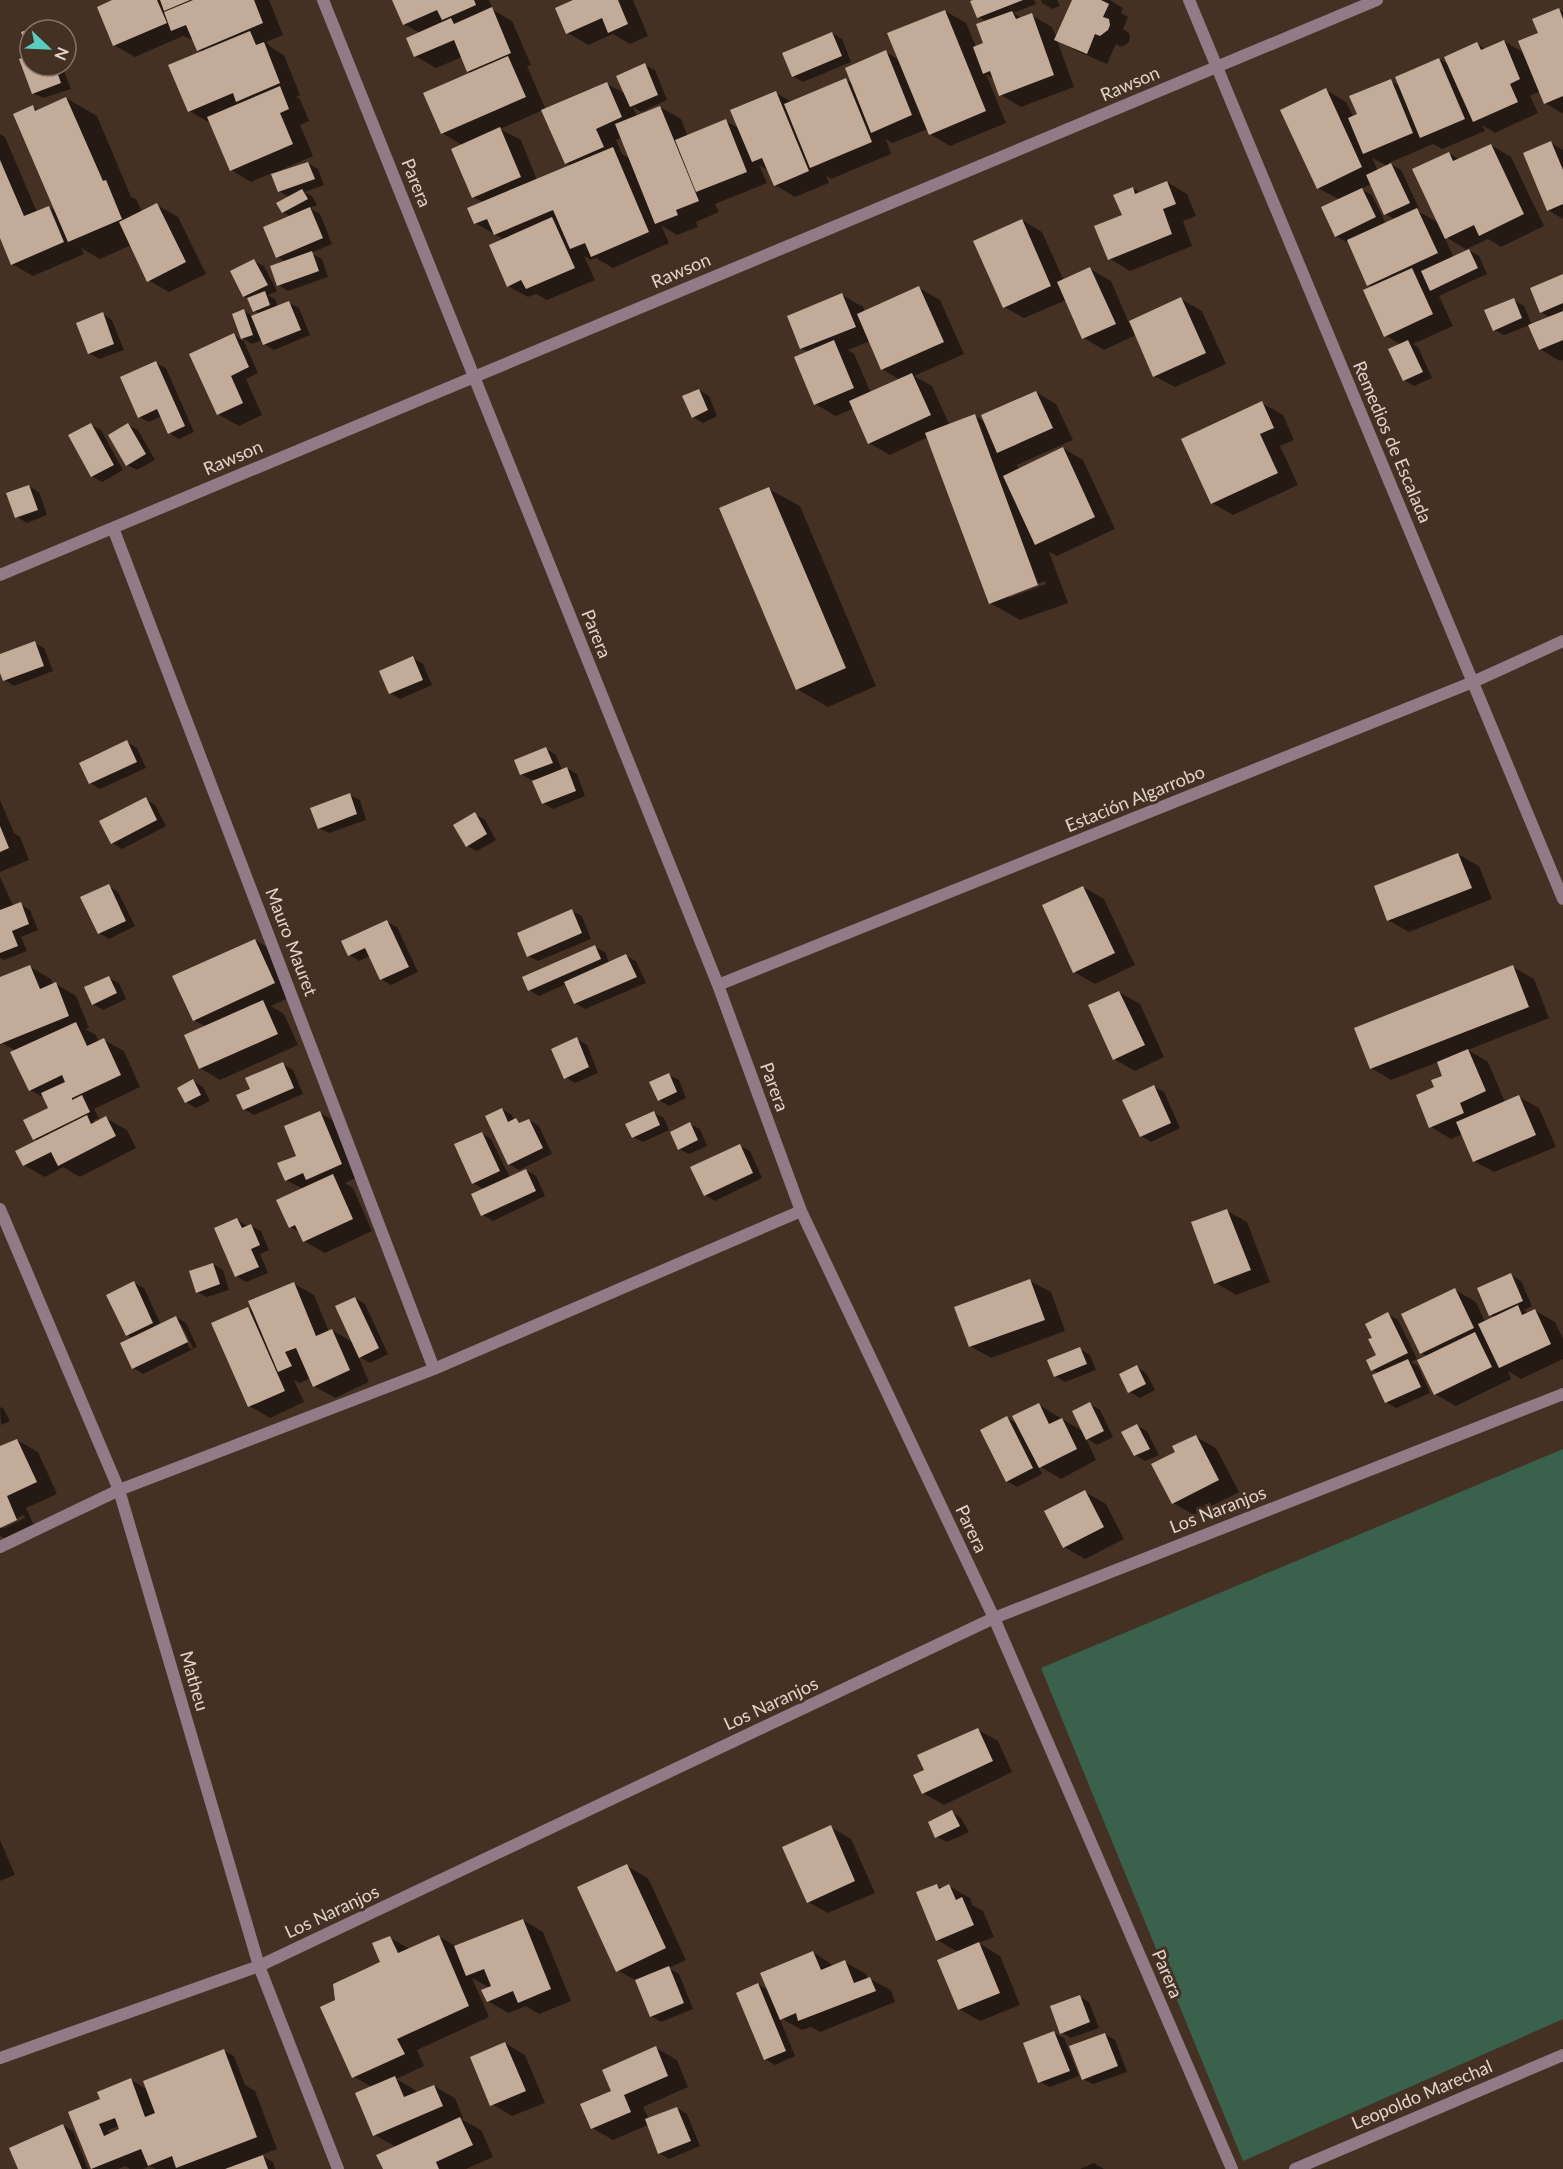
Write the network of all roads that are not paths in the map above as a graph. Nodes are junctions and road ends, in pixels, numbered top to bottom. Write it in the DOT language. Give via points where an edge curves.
graph roads {
  1 [pos="323,0"];
  2 [pos="1189,0"];
  3 [pos="1377,0"];
  4 [pos="1216,67"];
  5 [pos="474,377"];
  6 [pos="113,528"];
  7 [pos="0,575"];
  8 [pos="1563,641"];
  9 [pos="1473,682"];
  10 [pos="1563,899"];
  11 [pos="718,985"];
  12 [pos="0,1209"];
  13 [pos="801,1211"];
  14 [pos="434,1370"];
  15 [pos="1563,1394"];
  16 [pos="119,1490"];
  17 [pos="0,1547"];
  18 [pos="994,1618"];
  19 [pos="259,1966"];
  20 [pos="1563,2055"];
  21 [pos="0,2058"];
  22 [pos="338,2169"];
  23 [pos="1232,2169"];
  24 [pos="1295,2169"];
  1 -- 5 [label="street, Parera"];
  2 -- 4 [label="street, Remedios de Escalada"];
  3 -- 4 [label="street, Rawson"];
  4 -- 5 [label="street, Rawson"];
  4 -- 9 [label="street, Remedios de Escalada"];
  5 -- 6 [label="street, Rawson"];
  5 -- 11 [label="street, Parera"];
  6 -- 7 [label="street, Rawson"];
  6 -- 14 [label="street, Mauro Mauret"];
  8 -- 9 [label="street, Estación Algarrobo"];
  9 -- 10 [label="street, Remedios de Escalada"];
  9 -- 11 [label="street, Estación Algarrobo"];
  11 -- 13 [label="street, Parera"];
  12 -- 16 [label="street, Matheu"];
  13 -- 14 [label="street"];
  13 -- 18 [label="street, Parera"];
  14 -- 16 [label="street"];
  15 -- 18 [label="street, Los Naranjos"];
  16 -- 17 [label="street"];
  16 -- 19 [label="street, Matheu"];
  18 -- 19 [label="street, Los Naranjos"];
  18 -- 23 [label="street, Parera"];
  19 -- 21 [label="street, Los Naranjos"];
  19 -- 22 [label="street, Matheu"];
  20 -- 24 [label="street, Leopoldo Marechal"];
}
